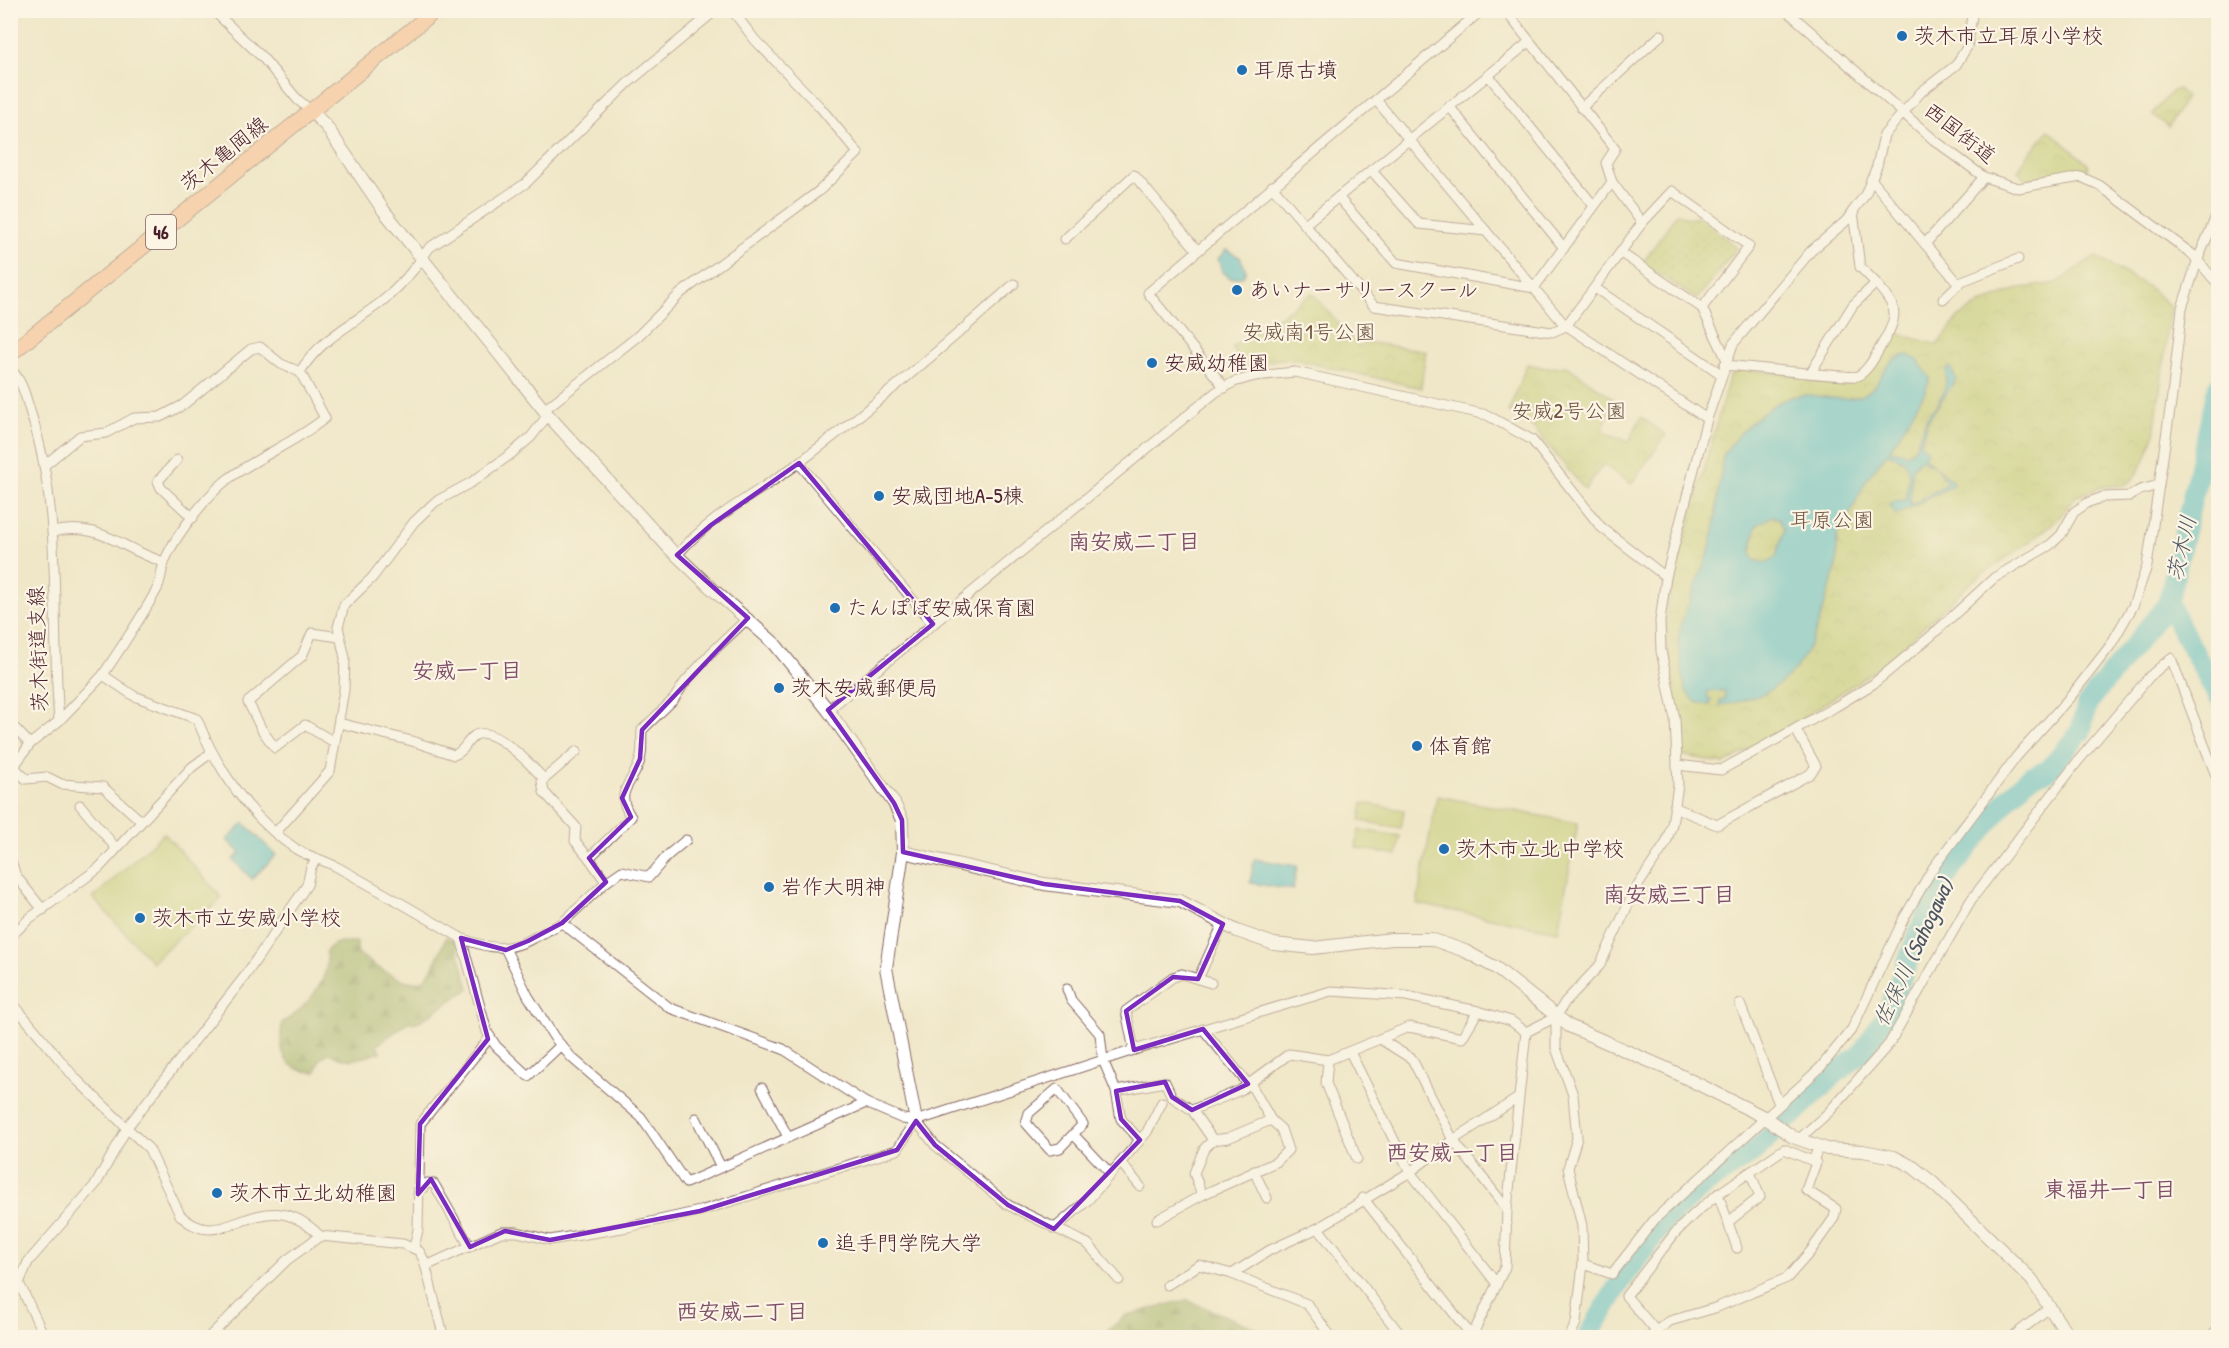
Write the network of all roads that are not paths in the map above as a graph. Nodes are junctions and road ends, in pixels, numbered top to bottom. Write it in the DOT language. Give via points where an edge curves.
graph roads {
  1 [pos="213,10"];
  2 [pos="436,10"];
  3 [pos="716,10"];
  4 [pos="732,10"];
  5 [pos="1482,10"];
  6 [pos="1505,10"];
  7 [pos="1786,10"];
  8 [pos="1973,10"];
  9 [pos="1661,35"];
  10 [pos="1528,43"];
  11 [pos="1488,75"];
  12 [pos="1376,100"];
  13 [pos="1449,106"];
  14 [pos="1581,108"];
  15 [pos="311,111"];
  16 [pos="1904,112"];
  17 [pos="1408,138"];
  18 [pos="1371,170"];
  19 [pos="1984,177"];
  20 [pos="1871,179"];
  21 [pos="1612,182"];
  22 [pos="1272,186"];
  23 [pos="1338,197"];
  24 [pos="1594,206"];
  25 [pos="1853,211"];
  26 [pos="2218,212"];
  27 [pos="1642,223"];
  28 [pos="1305,224"];
  29 [pos="1486,231"];
  30 [pos="1065,239"];
  31 [pos="1925,244"];
  32 [pos="1564,248"];
  33 [pos="1197,250"];
  34 [pos="1621,253"];
  35 [pos="422,259"];
  36 [pos="2018,259"];
  37 [pos="2198,259"];
  38 [pos="1876,283"];
  39 [pos="1959,284"];
  40 [pos="2218,284"];
  41 [pos="1014,285"];
  42 [pos="1534,288"];
  43 [pos="1595,288"];
  44 [pos="1942,299"];
  45 [pos="1702,308"];
  46 [pos="1566,326"];
  47 [pos="10,354"];
  48 [pos="1724,366"];
  49 [pos="10,368"];
  50 [pos="300,372"];
  51 [pos="1811,372"];
  52 [pos="1224,388"];
  53 [pos="546,413"];
  54 [pos="1707,419"];
  55 [pos="177,460"];
  56 [pos="799,463"];
  57 [pos="46,464"];
  58 [pos="2159,485"];
  59 [pos="193,518"];
  60 [pos="52,532"];
  61 [pos="677,555"];
  62 [pos="164,562"];
  63 [pos="1666,577"];
  64 [pos="748,618"];
  65 [pos="933,624"];
  66 [pos="339,637"];
  67 [pos="103,675"];
  68 [pos="828,710"];
  69 [pos="59,721"];
  70 [pos="10,723"];
  71 [pos="339,723"];
  72 [pos="1796,730"];
  73 [pos="334,742"];
  74 [pos="30,744"];
  75 [pos="577,751"];
  76 [pos="211,753"];
  77 [pos="1677,765"];
  78 [pos="13,770"];
  79 [pos="544,779"];
  80 [pos="2218,781"];
  81 [pos="80,805"];
  82 [pos="1674,807"];
  83 [pos="141,821"];
  84 [pos="276,832"];
  85 [pos="686,840"];
  86 [pos="117,848"];
  87 [pos="903,852"];
  88 [pos="10,858"];
  89 [pos="589,858"];
  90 [pos="316,860"];
  91 [pos="606,882"];
  92 [pos="43,910"];
  93 [pos="562,923"];
  94 [pos="1223,924"];
  95 [pos="10,937"];
  96 [pos="461,938"];
  97 [pos="506,950"];
  98 [pos="1198,979"];
  99 [pos="1210,983"];
  100 [pos="1067,989"];
  101 [pos="10,1000"];
  102 [pos="1740,1004"];
  103 [pos="1478,1011"];
  104 [pos="1556,1017"];
  105 [pos="1203,1029"];
  106 [pos="1526,1032"];
  107 [pos="490,1037"];
  108 [pos="1380,1039"];
  109 [pos="561,1045"];
  110 [pos="1134,1050"];
  111 [pos="1350,1052"];
  112 [pos="1103,1060"];
  113 [pos="1328,1060"];
  114 [pos="1249,1084"];
  115 [pos="762,1088"];
  116 [pos="1116,1091"];
  117 [pos="1518,1098"];
  118 [pos="1161,1102"];
  119 [pos="866,1103"];
  120 [pos="1779,1104"];
  121 [pos="1192,1110"];
  122 [pos="696,1118"];
  123 [pos="1764,1118"];
  124 [pos="1271,1120"];
  125 [pos="916,1121"];
  126 [pos="128,1126"];
  127 [pos="1074,1135"];
  128 [pos="788,1137"];
  129 [pos="1796,1138"];
  130 [pos="1140,1140"];
  131 [pos="1213,1140"];
  132 [pos="1453,1140"];
  133 [pos="1819,1146"];
  134 [pos="1357,1159"];
  135 [pos="1813,1161"];
  136 [pos="1121,1163"];
  137 [pos="721,1167"];
  138 [pos="1254,1171"];
  139 [pos="1410,1172"];
  140 [pos="1750,1172"];
  141 [pos="1110,1173"];
  142 [pos="1140,1186"];
  143 [pos="418,1194"];
  144 [pos="1718,1194"];
  145 [pos="1202,1195"];
  146 [pos="1267,1198"];
  147 [pos="1364,1198"];
  148 [pos="1507,1209"];
  149 [pos="1157,1220"];
  150 [pos="1728,1222"];
  151 [pos="1318,1228"];
  152 [pos="1054,1230"];
  153 [pos="320,1236"];
  154 [pos="470,1247"];
  155 [pos="414,1248"];
  156 [pos="1737,1248"];
  157 [pos="1583,1264"];
  158 [pos="426,1266"];
  159 [pos="1232,1274"];
  160 [pos="1119,1281"];
  161 [pos="1497,1284"];
  162 [pos="1167,1285"];
  163 [pos="2049,1308"];
  164 [pos="2218,1329"];
  165 [pos="1652,1334"];
  166 [pos="1471,1336"];
  167 [pos="45,1338"];
  168 [pos="208,1338"];
  169 [pos="444,1338"];
  170 [pos="1332,1338"];
  171 [pos="1403,1338"];
  172 [pos="1569,1338"];
  173 [pos="2011,1338"];
  174 [pos="2068,1338"];
  175 [pos="2209,1338"];
  1 -- 15 [label="street"];
  2 -- 15 [label="main road, 茨木亀岡線 / 46"];
  3 -- 35 [label="street" via="628,83 526,183 429,248"];
  4 -- 53 [label="street" via="858,153 819,191 681,293 638,336"];
  5 -- 12 [label="street"];
  6 -- 10 [label="street"];
  7 -- 16 [label="street, 西国街道"];
  8 -- 16 [label="street" via="1967,47 1956,65 1921,92"];
  9 -- 14 [label="street"];
  10 -- 11 [label="street"];
  10 -- 14 [label="street"];
  11 -- 13 [label="street"];
  11 -- 24 [label="street"];
  12 -- 17 [label="street"];
  12 -- 22 [label="street"];
  13 -- 17 [label="street"];
  13 -- 32 [label="street"];
  14 -- 21 [label="street" via="1615,149 1606,163"];
  15 -- 35 [label="street"];
  15 -- 47 [label="main road, 茨木亀岡線 / 46"];
  16 -- 19 [label="street, 西国街道"];
  16 -- 20 [label="street" via="1884,135"];
  17 -- 18 [label="street"];
  17 -- 29 [label="street"];
  18 -- 23 [label="street"];
  18 -- 29 [label="street" via="1419,224"];
  19 -- 31 [label="street"];
  19 -- 37 [label="street, 西国街道" via="2018,188 2081,177 2099,185"];
  20 -- 25 [label="street"];
  20 -- 31 [label="street"];
  21 -- 24 [label="street"];
  21 -- 27 [label="street"];
  22 -- 28 [label="street"];
  22 -- 33 [label="street"];
  23 -- 28 [label="street"];
  23 -- 42 [label="street" via="1396,263"];
  24 -- 32 [label="street"];
  25 -- 38 [label="street" via="1860,267"];
  25 -- 48 [label="street" via="1788,276 1733,344"];
  26 -- 37 [label="street"];
  27 -- 34 [label="street"];
  27 -- 45 [label="street" via="1672,191 1749,246"];
  28 -- 46 [label="street" via="1374,306 1552,332"];
  29 -- 42 [label="street"];
  30 -- 33 [label="street" via="1134,175"];
  31 -- 39 [label="street"];
  32 -- 42 [label="street"];
  33 -- 52 [label="street" via="1148,293"];
  34 -- 43 [label="street"];
  34 -- 45 [label="street"];
  35 -- 50 [label="street" via="381,302 312,353"];
  35 -- 53 [label="street"];
  36 -- 39 [label="street"];
  37 -- 40 [label="street, 西国街道"];
  37 -- 58 [label="street" via="2182,308"];
  38 -- 51 [label="street" via="1853,305"];
  38 -- 51 [label="street" via="1891,301 1896,315 1867,368 1857,376 1844,378"];
  39 -- 44 [label="street"];
  41 -- 56 [label="street" via="914,372"];
  42 -- 46 [label="street"];
  43 -- 46 [label="street"];
  43 -- 48 [label="street"];
  45 -- 48 [label="street"];
  46 -- 54 [label="street"];
  48 -- 51 [label="street"];
  48 -- 54 [label="street"];
  49 -- 57 [label="street, 茨木街道支線" via="25,387"];
  50 -- 57 [label="street" via="281,364 260,347 251,349 183,405 160,417 134,417 106,433 80,436"];
  50 -- 59 [label="street" via="325,418 227,480"];
  52 -- 63 [label="street" via="1255,376 1295,372 1487,415 1532,440 1601,527"];
  52 -- 65 [label="street"];
  53 -- 61 [label="street"];
  53 -- 66 [label="street" via="531,437 511,454 435,502 414,522 372,578 344,605"];
  54 -- 63 [label="street"];
  55 -- 59 [label="street" via="158,481 160,488"];
  56 -- 61 [label="street" via="711,525"];
  56 -- 65 [label="street"];
  57 -- 60 [label="street, 茨木街道支線"];
  58 -- 72 [label="street" via="2130,496 2088,502 2074,512 2061,535 2050,545 1994,578 1873,684"];
  58 -- 120 [label="street" via="2147,566 2133,606 2110,646 2017,756 1933,868 1904,918 1852,1029 1820,1068"];
  59 -- 62 [label="street"];
  60 -- 62 [label="street" via="86,528"];
  60 -- 69 [label="street, 茨木街道支線"];
  61 -- 64 [label="street"];
  62 -- 67 [label="street" via="159,587"];
  63 -- 77 [label="street" via="1661,641 1675,719"];
  64 -- 68 [label="street" via="774,642"];
  64 -- 89 [label="street" via="712,651 674,699 642,730 640,759 622,798 631,817"];
  65 -- 68 [label="street"];
  66 -- 71 [label="street" via="345,658"];
  66 -- 73 [label="street" via="312,633 302,656 248,702 275,748 305,725"];
  67 -- 69 [label="street"];
  67 -- 76 [label="street" via="134,696 197,719"];
  68 -- 87 [label="street" via="894,802 902,820"];
  69 -- 74 [label="street, 茨木街道支線"];
  70 -- 74 [label="street"];
  71 -- 73 [label="street"];
  71 -- 79 [label="street" via="454,755 481,734 521,754"];
  72 -- 77 [label="street" via="1721,770"];
  72 -- 82 [label="street" via="1816,766 1810,774 1717,825"];
  73 -- 84 [label="street" via="330,771"];
  74 -- 78 [label="street, 茨木街道支線"];
  75 -- 79 [label="street"];
  76 -- 83 [label="street" via="192,767"];
  76 -- 84 [label="street" via="254,812"];
  77 -- 82 [label="street"];
  78 -- 83 [label="street" via="26,779 47,777 61,784 103,787"];
  79 -- 89 [label="street" via="544,792 576,827 575,841"];
  80 -- 129 [label="street" via="2171,658 2150,676 2078,761 1971,900 1889,1044 1828,1112"];
  81 -- 86 [label="street"];
  82 -- 104 [label="street" via="1666,843 1635,890 1600,965"];
  83 -- 86 [label="street"];
  84 -- 90 [label="street" via="295,849"];
  85 -- 91 [label="street" via="649,877 622,871"];
  86 -- 92 [label="street" via="99,868"];
  87 -- 94 [label="street" via="1044,885 1180,901"];
  87 -- 125 [label="street" via="886,968"];
  88 -- 92 [label="street" via="16,876"];
  89 -- 91 [label="street"];
  90 -- 96 [label="street" via="340,868"];
  90 -- 126 [label="street" via="307,885 245,976"];
  91 -- 93 [label="street"];
  92 -- 95 [label="street"];
  93 -- 97 [label="street"];
  93 -- 119 [label="street" via="670,1008 783,1049"];
  94 -- 98 [label="street"];
  94 -- 104 [label="street" via="1274,944 1313,948 1431,939 1466,951 1496,968"];
  96 -- 97 [label="street"];
  96 -- 107 [label="street"];
  97 -- 109 [label="street" via="528,996"];
  98 -- 99 [label="street"];
  98 -- 110 [label="street" via="1182,974 1173,977 1126,1011"];
  100 -- 112 [label="street" via="1071,1000 1100,1034"];
  101 -- 126 [label="street" via="75,1078"];
  102 -- 120 [label="street"];
  103 -- 105 [label="street" via="1406,996 1331,991"];
  103 -- 106 [label="street" via="1511,1021"];
  103 -- 108 [label="street" via="1462,1038 1409,1027"];
  104 -- 106 [label="street"];
  104 -- 123 [label="street"];
  104 -- 157 [label="street" via="1556,1048 1573,1095 1577,1138 1568,1168 1582,1226"];
  105 -- 110 [label="street"];
  105 -- 114 [label="street"];
  106 -- 117 [label="street"];
  107 -- 109 [label="street" via="528,1076"];
  107 -- 143 [label="street" via="420,1124"];
  108 -- 111 [label="street"];
  108 -- 132 [label="street" via="1412,1059"];
  109 -- 137 [label="street" via="641,1117 686,1183"];
  110 -- 112 [label="street"];
  111 -- 113 [label="street"];
  111 -- 139 [label="street"];
  112 -- 116 [label="street"];
  112 -- 125 [label="street"];
  113 -- 114 [label="street" via="1289,1054"];
  113 -- 134 [label="street" via="1326,1083"];
  114 -- 121 [label="street"];
  114 -- 124 [label="street" via="1266,1106"];
  115 -- 128 [label="street"];
  116 -- 121 [label="street" via="1165,1082 1172,1097"];
  116 -- 130 [label="street" via="1121,1119"];
  117 -- 132 [label="street"];
  117 -- 148 [label="street"];
  118 -- 130 [label="street" via="1148,1132"];
  119 -- 125 [label="street"];
  119 -- 128 [label="street"];
  120 -- 123 [label="street"];
  121 -- 131 [label="street"];
  122 -- 137 [label="street"];
  123 -- 129 [label="street"];
  123 -- 157 [label="street" via="1655,1219 1612,1274"];
  124 -- 131 [label="street"];
  124 -- 138 [label="street" via="1281,1129 1288,1150 1276,1162"];
  125 -- 152 [label="street" via="935,1145 1008,1205"];
  125 -- 154 [label="street" via="897,1150 700,1211 550,1240 501,1232"];
  126 -- 153 [label="street" via="155,1156 180,1215 187,1222 214,1230 258,1215 289,1215 308,1224"];
  126 -- 167 [label="street" via="96,1184 27,1262 19,1278"];
  127 -- 127 [label="street" via="1083,1124 1057,1089 1029,1113 1026,1124 1050,1150 1060,1148"];
  127 -- 141 [label="street"];
  128 -- 137 [label="street"];
  129 -- 133 [label="street"];
  130 -- 136 [label="street"];
  131 -- 145 [label="street" via="1204,1149 1194,1173"];
  132 -- 139 [label="street"];
  132 -- 148 [label="street"];
  133 -- 135 [label="street"];
  133 -- 163 [label="street" via="1894,1158 1913,1167 2032,1280"];
  135 -- 140 [label="street" via="1784,1149"];
  135 -- 165 [label="street" via="1816,1163 1806,1190 1836,1209 1834,1218 1796,1270 1776,1285 1670,1321"];
  136 -- 141 [label="street"];
  136 -- 142 [label="street"];
  138 -- 145 [label="street"];
  138 -- 146 [label="street"];
  139 -- 147 [label="street"];
  139 -- 161 [label="street"];
  140 -- 144 [label="street"];
  140 -- 150 [label="street" via="1760,1197"];
  141 -- 152 [label="street" via="1088,1200"];
  143 -- 154 [label="street" via="427,1183 434,1184"];
  143 -- 155 [label="street"];
  144 -- 150 [label="street"];
  144 -- 165 [label="street" via="1675,1233 1626,1296"];
  145 -- 149 [label="street"];
  147 -- 151 [label="street"];
  147 -- 166 [label="street"];
  148 -- 161 [label="street" via="1505,1267"];
  150 -- 156 [label="street"];
  151 -- 159 [label="street" via="1270,1250"];
  151 -- 171 [label="street"];
  152 -- 160 [label="street" via="1088,1244"];
  153 -- 155 [label="street"];
  153 -- 168 [label="street" via="287,1260"];
  154 -- 158 [label="street"];
  155 -- 158 [label="street"];
  157 -- 172 [label="street" via="1576,1323"];
  158 -- 169 [label="street"];
  159 -- 162 [label="street" via="1199,1265"];
  159 -- 170 [label="street" via="1307,1304"];
  161 -- 166 [label="street"];
  163 -- 173 [label="street"];
  163 -- 174 [label="street"];
  164 -- 175 [label="street"];
}
